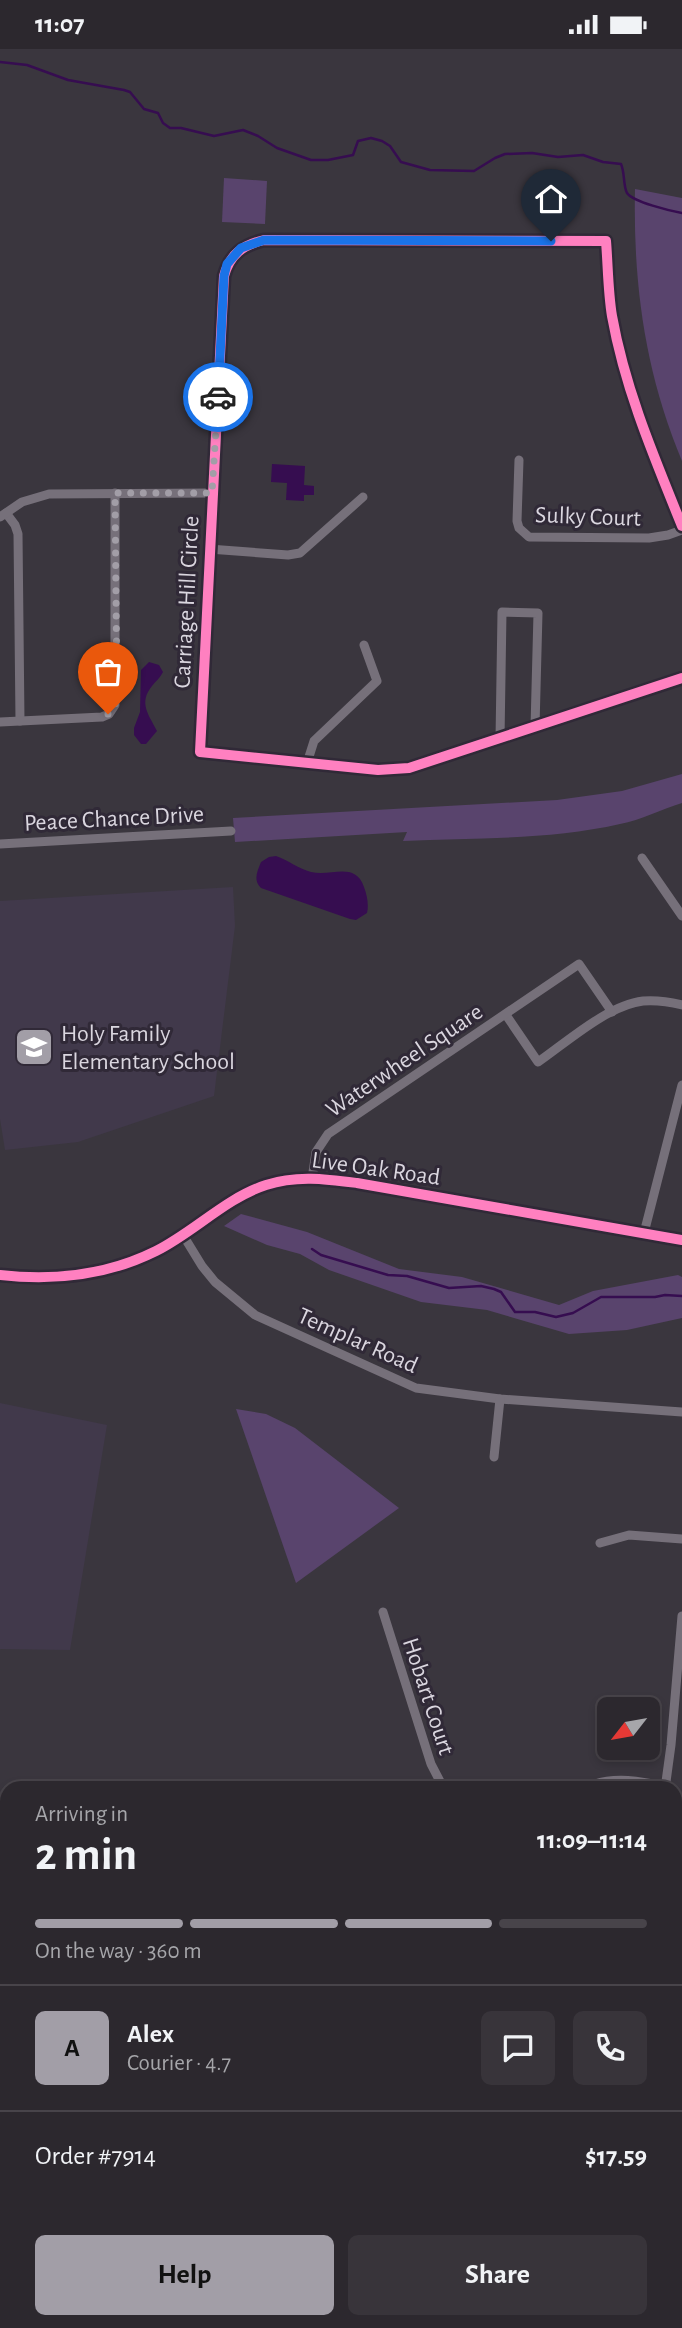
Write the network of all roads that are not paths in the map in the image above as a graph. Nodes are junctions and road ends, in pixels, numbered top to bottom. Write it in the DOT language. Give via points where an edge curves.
graph roads {
  1 [pos="519,460"];
  2 [pos="115,493"];
  3 [pos="212,493"];
  4 [pos="363,497"];
  5 [pos="3,515"];
  6 [pos="682,528"];
  7 [pos="209,549"];
  8 [pos="364,645"];
  9 [pos="682,678"];
  10 [pos="20,720"];
  11 [pos="0,722"];
  12 [pos="535,727"];
  13 [pos="500,739"];
  14 [pos="307,763"];
  15 [pos="231,831"];
  16 [pos="0,844"];
  17 [pos="642,858"];
  18 [pos="682,916"];
  19 [pos="682,1005"];
  20 [pos="612,1011"];
  21 [pos="506,1015"];
  22 [pos="682,1085"];
  23 [pos="312,1179"];
  24 [pos="644,1233"];
  25 [pos="183,1235"];
  26 [pos="682,1240"];
  27 [pos="0,1275"];
  28 [pos="500,1399"];
  29 [pos="682,1412"];
  30 [pos="494,1457"];
  31 [pos="682,1539"];
  32 [pos="600,1543"];
  33 [pos="383,1612"];
  34 [pos="682,1616"];
  35 [pos="440,1781"];
  36 [pos="606,1781"];
  37 [pos="631,1781"];
  38 [pos="666,1781"];
  1 -- 6 [label="street, Sulky Court" via="517,521 529,537 649,538"];
  2 -- 3 [label="street"];
  2 -- 5 [label="street" via="33,497"];
  2 -- 10 [label="street" via="115,705 103,717"];
  3 -- 6 [label="street, Carriage Hill Circle" via="224,276 227,264 241,248 264,240 606,241 622,364"];
  3 -- 7 [label="street, Carriage Hill Circle"];
  4 -- 7 [label="street" via="300,553"];
  5 -- 10 [label="street" via="18,534"];
  7 -- 14 [label="street, Carriage Hill Circle" via="200,752"];
  8 -- 14 [label="street" via="377,681 314,741"];
  9 -- 12 [label="street, Carriage Hill Circle"];
  10 -- 11 [label="street"];
  12 -- 13 [label="street, Carriage Hill Circle"];
  12 -- 13 [label="street" via="538,614 502,613"];
  13 -- 14 [label="street, Carriage Hill Circle" via="409,768"];
  15 -- 16 [label="street, Peace Chance Drive"];
  17 -- 18 [label="street"];
  19 -- 20 [label="street, Waterwheel Square" via="643,1001"];
  20 -- 21 [label="street, Waterwheel Square" via="579,964"];
  20 -- 21 [label="street, Waterwheel Square" via="538,1062"];
  21 -- 23 [label="street, Waterwheel Square" via="328,1134 316,1152"];
  22 -- 24 [label="street"];
  23 -- 24 [label="street, Live Oak Road"];
  23 -- 25 [label="street, Live Oak Road" via="256,1189"];
  24 -- 26 [label="street, Live Oak Road"];
  25 -- 27 [label="street, Live Oak Road" via="143,1257 92,1272 37,1278"];
  25 -- 28 [label="street, Templar Road" via="215,1282 255,1315 416,1388"];
  28 -- 29 [label="street, Templar Road"];
  28 -- 30 [label="street"];
  31 -- 32 [label="street" via="629,1535"];
  33 -- 35 [label="street, Hobart Court" via="430,1764"];
  34 -- 38 [label="street"];
  36 -- 37 [label="street"];
}
